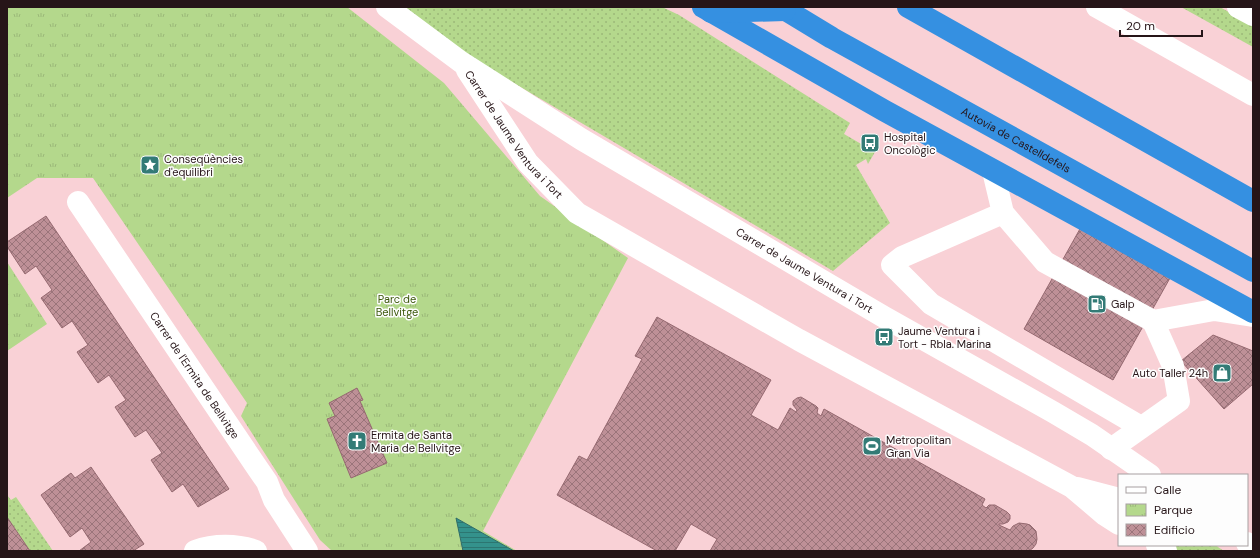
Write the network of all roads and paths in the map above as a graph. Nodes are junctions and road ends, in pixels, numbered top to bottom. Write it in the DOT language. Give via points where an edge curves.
graph roads {
  1 [pos="388,7"];
  2 [pos="908,7"];
  3 [pos="1097,7"];
  4 [pos="1238,7"];
  5 [pos="783,8"];
  6 [pos="705,9"];
  7 [pos="1253,15"];
  8 [pos="461,62"];
  9 [pos="1253,95"];
  10 [pos="993,171"];
  11 [pos="1253,201"];
  12 [pos="78,202"];
  13 [pos="1003,213"];
  14 [pos="1253,271"];
  15 [pos="1253,312"];
  16 [pos="1253,316"];
  17 [pos="1153,320"];
  18 [pos="1141,428"];
  19 [pos="1111,449"];
  20 [pos="1148,474"];
  21 [pos="1072,487"];
  22 [pos="1118,499"];
  23 [pos="1118,523"];
  24 [pos="195,551"];
  25 [pos="256,551"];
  26 [pos="307,551"];
  1 -- 8 [label="street, Carrer de Jaume Ventura i Tort"];
  2 -- 11 [label="highway"];
  3 -- 9 [label="street"];
  4 -- 7 [label="street"];
  5 -- 6 [label="highway"];
  5 -- 14 [label="highway, Autovia de Castelldefels" via="839,42"];
  6 -- 10 [label="highway"];
  8 -- 19 [label="street, Carrer de Jaume Ventura i Tort" via="594,147 884,317 1053,412"];
  8 -- 21 [label="street, Carrer de Jaume Ventura i Tort" via="528,163 577,213 798,340"];
  10 -- 13 [label="street"];
  10 -- 15 [label="highway"];
  12 -- 26 [label="street, Carrer de l'Ermita de Bellvitge" via="267,482 274,500"];
  13 -- 17 [label="street" via="1045,262"];
  13 -- 18 [label="street" via="902,257 892,265 931,304"];
  16 -- 17 [label="street" via="1214,310"];
  17 -- 18 [label="street" via="1173,366 1179,401"];
  18 -- 19 [label="street"];
  19 -- 20 [label="street, Carrer de Jaume Ventura i Tort"];
  21 -- 22 [label="street, Carrer de Jaume Ventura i Tort"];
  21 -- 23 [label="street, Carrer de Jaume Ventura i Tort"];
  24 -- 25 [label="street" via="225,545"];
}
